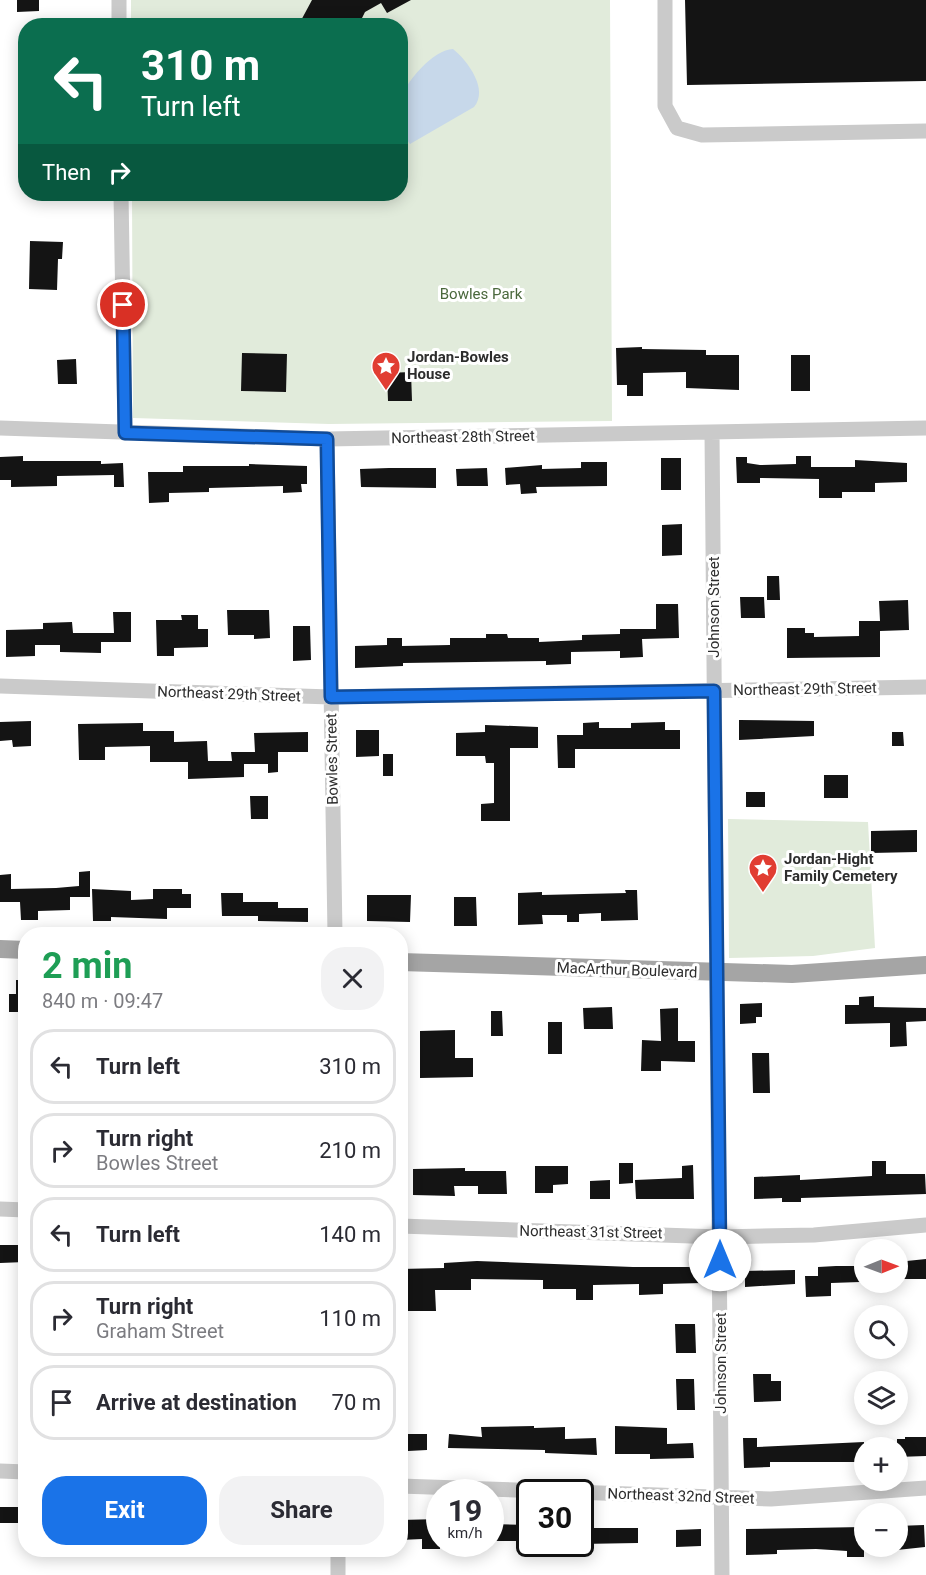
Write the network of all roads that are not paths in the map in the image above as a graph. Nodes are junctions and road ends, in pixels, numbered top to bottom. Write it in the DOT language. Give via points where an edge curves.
graph roads {
  1 [pos="119,0"];
  2 [pos="665,0"];
  3 [pos="119,18"];
  4 [pos="926,131"];
  5 [pos="121,201"];
  6 [pos="0,428"];
  7 [pos="926,428"];
  8 [pos="712,432"];
  9 [pos="125,433"];
  10 [pos="327,439"];
  11 [pos="0,686"];
  12 [pos="926,687"];
  13 [pos="714,691"];
  14 [pos="331,697"];
  15 [pos="334,927"];
  16 [pos="0,949"];
  17 [pos="18,950"];
  18 [pos="408,962"];
  19 [pos="926,965"];
  20 [pos="718,973"];
  21 [pos="0,1209"];
  22 [pos="18,1210"];
  23 [pos="926,1225"];
  24 [pos="408,1226"];
  25 [pos="720,1237"];
  26 [pos="0,1471"];
  27 [pos="18,1472"];
  28 [pos="408,1486"];
  29 [pos="926,1488"];
  30 [pos="722,1498"];
  31 [pos="338,1557"];
  32 [pos="338,1575"];
  33 [pos="722,1575"];
  1 -- 3 [label="street"];
  2 -- 4 [label="street" via="665,106 677,128 702,135"];
  5 -- 9 [label="street"];
  6 -- 9 [label="street, Northeast 28th Street"];
  7 -- 8 [label="street, Northeast 28th Street"];
  8 -- 10 [label="street, Northeast 28th Street"];
  8 -- 13 [label="street, Johnson Street"];
  9 -- 10 [label="street, Northeast 28th Street"];
  10 -- 14 [label="street, Bowles Street"];
  11 -- 14 [label="street, Northeast 29th Street"];
  12 -- 13 [label="street, Northeast 29th Street"];
  13 -- 14 [label="street, Northeast 29th Street"];
  13 -- 20 [label="street, Johnson Street"];
  14 -- 15 [label="street, Bowles Street"];
  16 -- 17 [label="main road"];
  18 -- 20 [label="main road, MacArthur Boulevard"];
  19 -- 20 [label="main road, MacArthur Boulevard" via="792,974"];
  20 -- 25 [label="street, Johnson Street"];
  21 -- 22 [label="street"];
  23 -- 25 [label="street, Northeast 31st Street" via="814,1235"];
  24 -- 25 [label="street, Northeast 31st Street"];
  25 -- 30 [label="street, Johnson Street"];
  26 -- 27 [label="street"];
  28 -- 30 [label="street, Northeast 32nd Street"];
  29 -- 30 [label="street, Northeast 32nd Street" via="771,1499"];
  30 -- 33 [label="street, Johnson Street"];
  31 -- 32 [label="street"];
}
